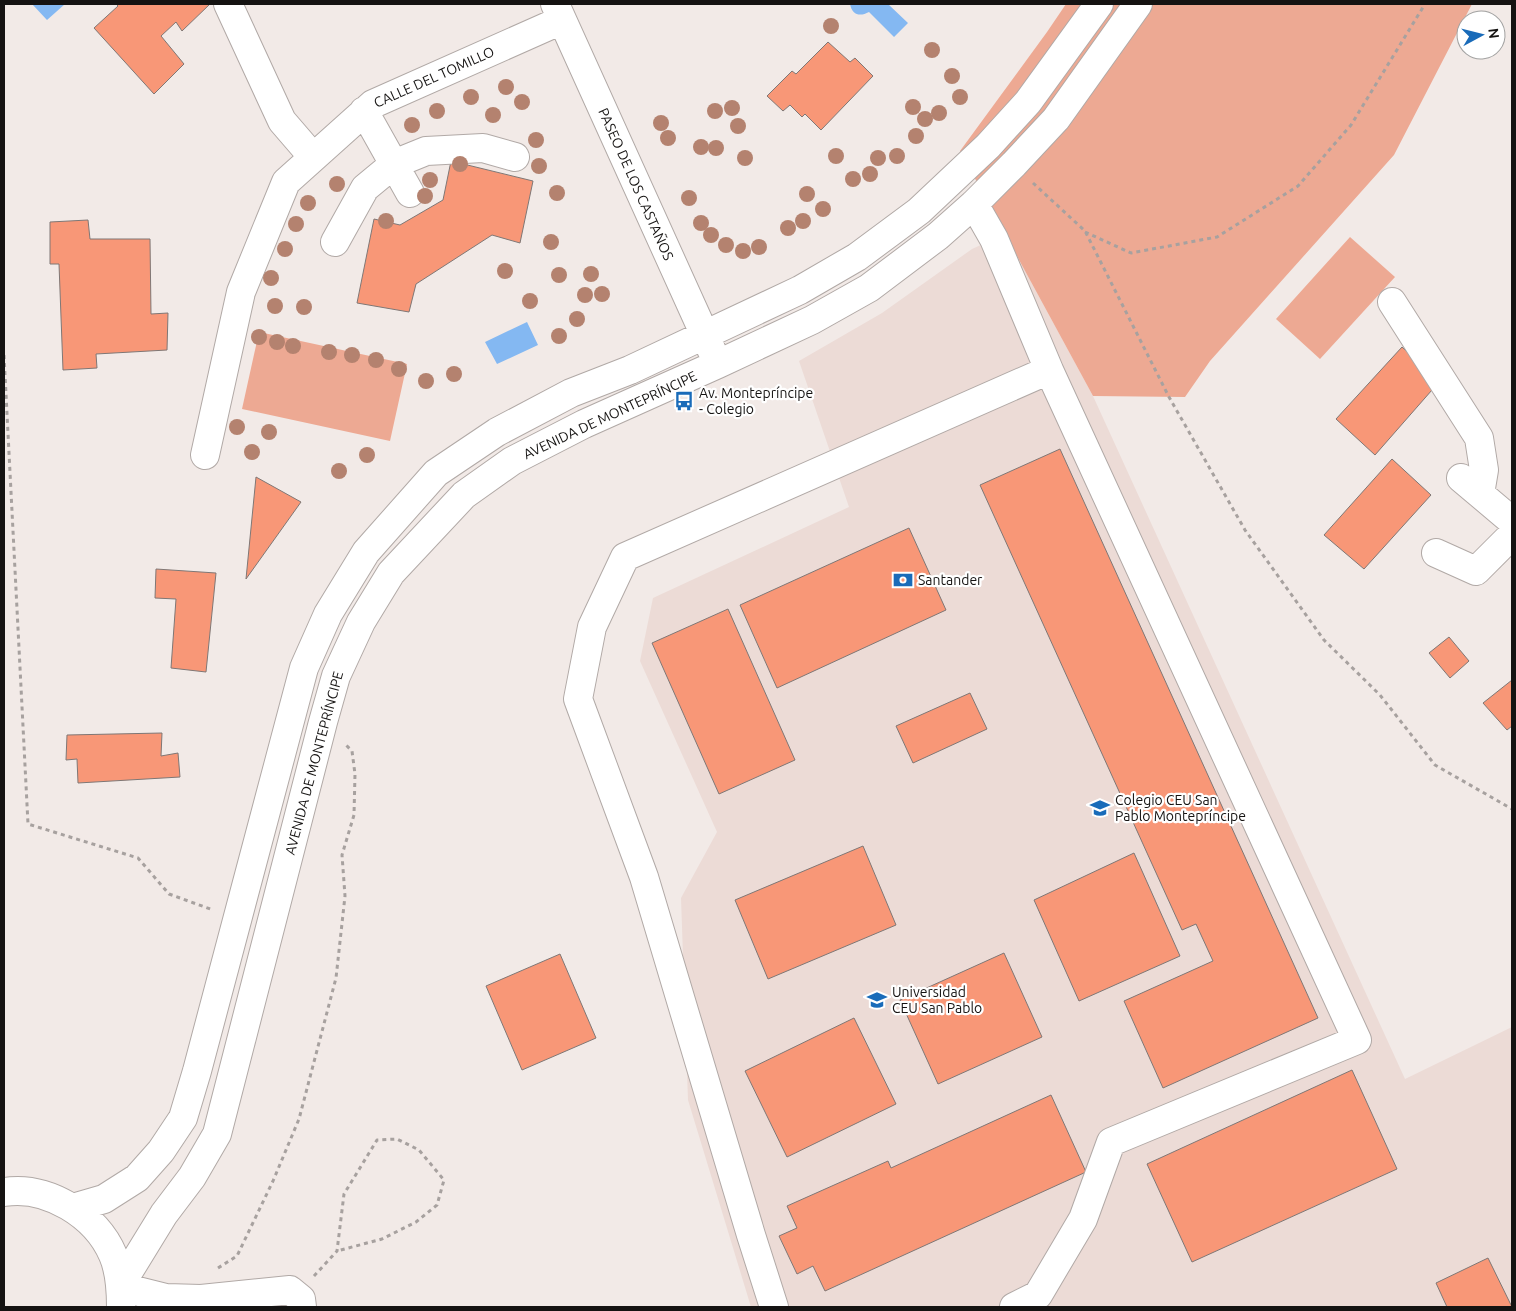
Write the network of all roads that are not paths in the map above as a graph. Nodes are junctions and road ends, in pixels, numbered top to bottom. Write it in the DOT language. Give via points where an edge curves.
graph roads {
  1 [pos="228,4"];
  2 [pos="1099,4"];
  3 [pos="1138,4"];
  4 [pos="558,12"];
  5 [pos="364,111"];
  6 [pos="313,157"];
  7 [pos="515,157"];
  8 [pos="394,164"];
  9 [pos="410,193"];
  10 [pos="974,204"];
  11 [pos="335,242"];
  12 [pos="1392,302"];
  13 [pos="705,334"];
  14 [pos="718,364"];
  15 [pos="1049,370"];
  16 [pos="205,455"];
  17 [pos="1512,521"];
  18 [pos="1512,535"];
  19 [pos="1436,553"];
  20 [pos="7,1189"];
  21 [pos="74,1208"];
  22 [pos="121,1294"];
  23 [pos="296,1299"];
  24 [pos="158,1303"];
  25 [pos="774,1307"];
  26 [pos="1014,1307"];
  1 -- 6 [label="street" via="282,121"];
  2 -- 13 [label="street" via="1028,102 988,146 919,211 857,257 800,290"];
  3 -- 10 [label="street, AVENIDA DE MONTEPRÍNCIPE" via="1056,119"];
  4 -- 5 [label="street, CALLE DEL TOMILLO" via="372,104"];
  4 -- 13 [label="street, PASEO DE LOS CASTAÑOS"];
  5 -- 6 [label="street, CALLE DEL TOMILLO"];
  5 -- 8 [label="street"];
  6 -- 16 [label="street, CALLE DEL TOMILLO" via="286,182 242,292"];
  7 -- 8 [label="street" via="483,148 426,151"];
  8 -- 9 [label="street"];
  8 -- 11 [label="street" via="366,188"];
  10 -- 14 [label="street, AVENIDA DE MONTEPRÍNCIPE" via="869,288 812,320"];
  10 -- 15 [label="street" via="994,239"];
  12 -- 17 [label="street" via="1479,438 1484,470 1470,486"];
  13 -- 14 [label="street, PASEO DE LOS CASTAÑOS"];
  13 -- 21 [label="street" via="630,370 571,393 498,432 436,473 366,552 328,614 304,668 183,1118 138,1178 104,1199"];
  14 -- 22 [label="street, AVENIDA DE MONTEPRÍNCIPE" via="584,424 512,461 464,495 391,573 361,622 336,676 217,1134 192,1177 164,1214"];
  15 -- 25 [label="street" via="624,557 592,627 578,699 644,877"];
  15 -- 26 [label="street" via="1357,1040 1111,1142 1083,1219 1038,1295"];
  18 -- 19 [label="street" via="1476,571"];
  20 -- 21 [label="street" via="44,1195"];
  21 -- 22 [label="street" via="96,1228 112,1254"];
  22 -- 24 [label="street" via="142,1292"];
  23 -- 24 [label="street" via="201,1299"];
}
